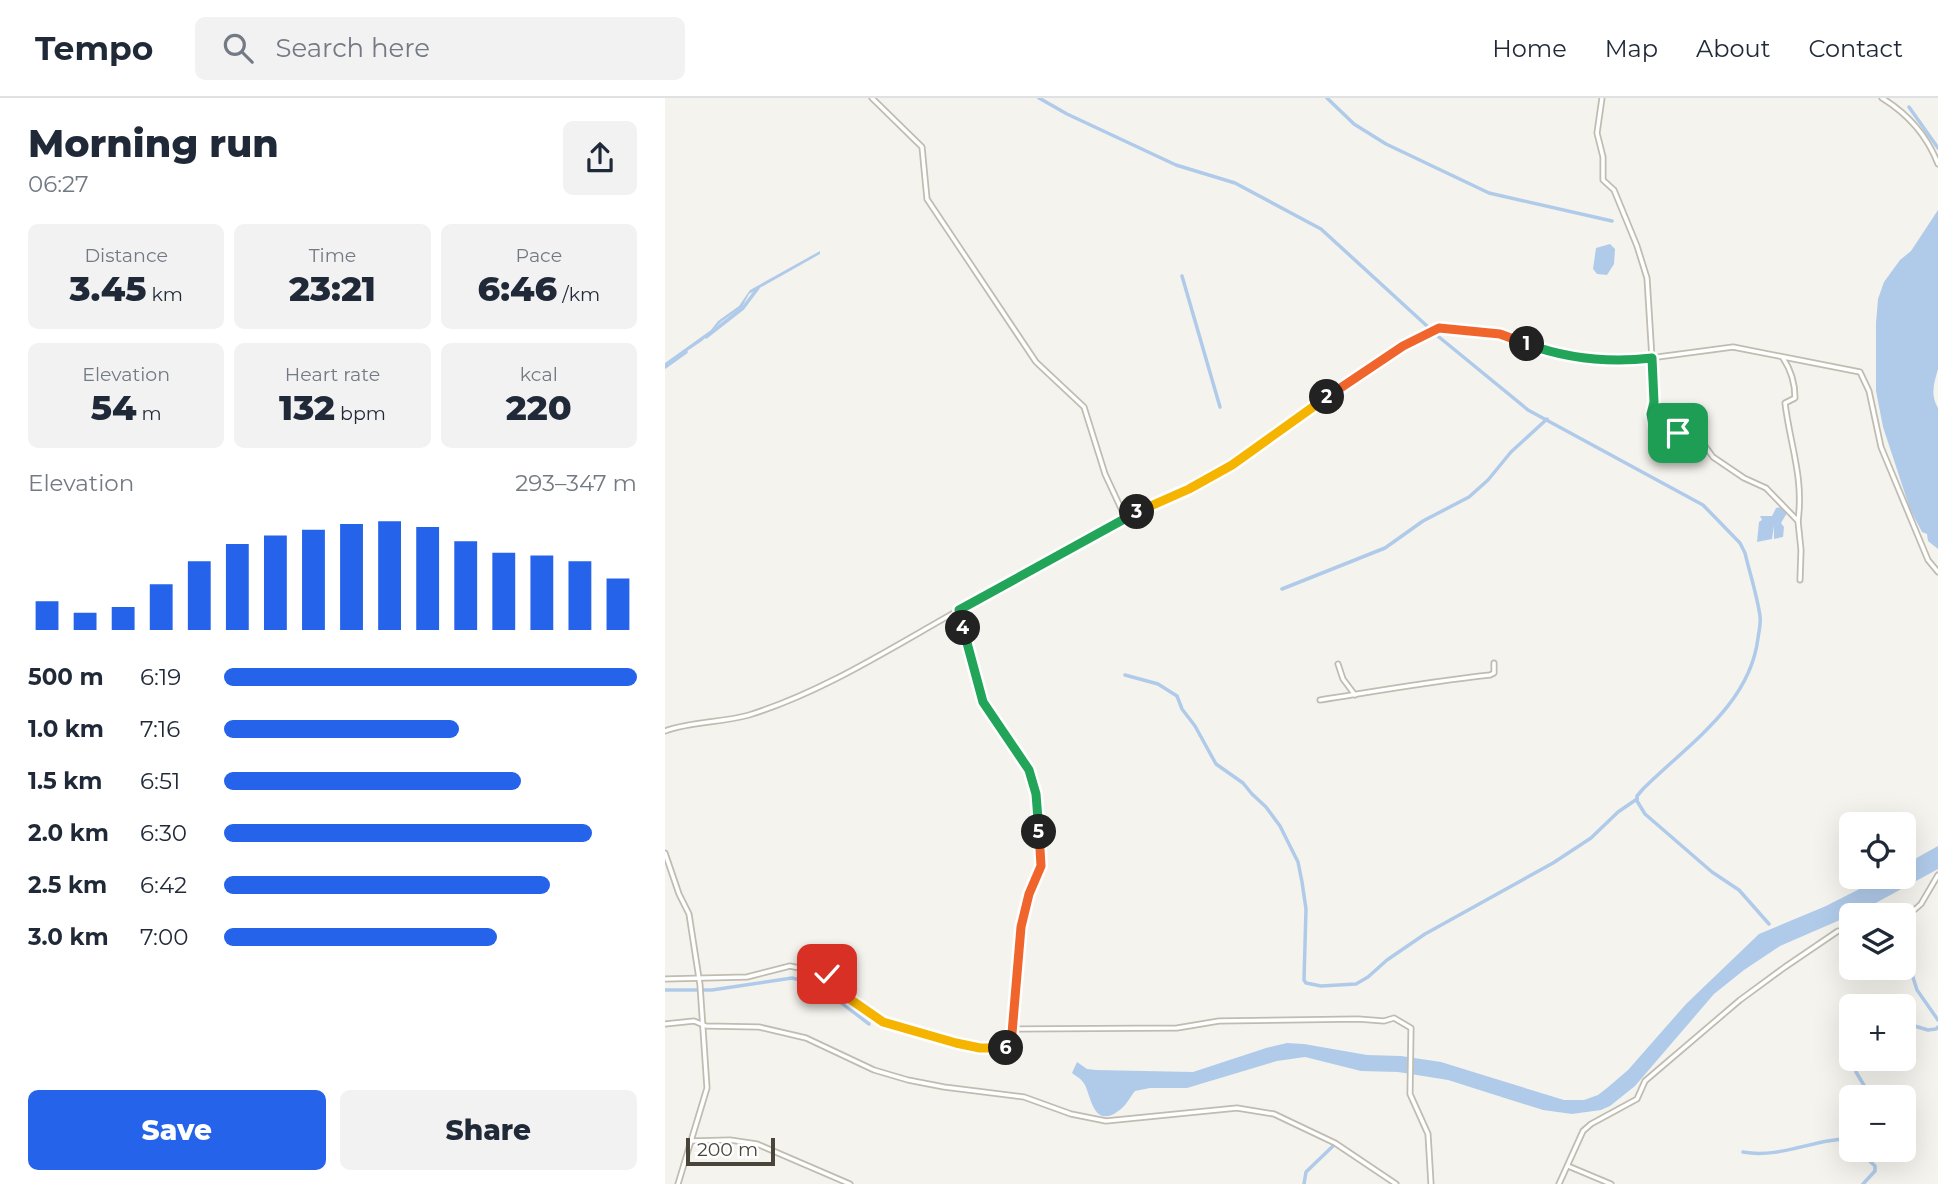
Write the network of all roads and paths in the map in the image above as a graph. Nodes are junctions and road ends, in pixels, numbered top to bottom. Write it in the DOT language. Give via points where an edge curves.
graph roads {
  1 [pos="873,98"];
  2 [pos="1602,98"];
  3 [pos="1882,98"];
  4 [pos="1938,164"];
  5 [pos="1781,356"];
  6 [pos="1652,358"];
  7 [pos="1125,518"];
  8 [pos="1798,521"];
  9 [pos="1938,572"];
  10 [pos="1800,580"];
  11 [pos="959,610"];
  12 [pos="1494,663"];
  13 [pos="1338,664"];
  14 [pos="1355,695"];
  15 [pos="1320,700"];
  16 [pos="665,732"];
  17 [pos="665,853"];
  18 [pos="1938,875"];
  19 [pos="1916,908"];
  20 [pos="1839,931"];
  21 [pos="698,978"];
  22 [pos="665,979"];
  23 [pos="665,1024"];
  24 [pos="702,1024"];
  25 [pos="1012,1029"];
  26 [pos="691,1142"];
  27 [pos="1568,1166"];
  28 [pos="678,1184"];
  29 [pos="850,1184"];
  30 [pos="1397,1184"];
  31 [pos="1430,1184"];
  32 [pos="1559,1184"];
  33 [pos="1611,1184"];
  1 -- 7 [label="street" via="922,147 927,200 1035,362 1084,407 1105,474"];
  2 -- 6 [label="street" via="1597,133 1602,174 1614,190 1643,263"];
  3 -- 4 [label="street" via="1914,124 1930,143"];
  5 -- 6 [label="street" via="1733,347"];
  5 -- 8 [label="street" via="1795,393 1795,398 1785,403 1798,460"];
  5 -- 9 [label="street" via="1863,374 1881,447 1928,559"];
  6 -- 7 [label="street" via="1595,361 1548,352 1500,334 1439,328 1403,346 1232,465"];
  6 -- 8 [label="street" via="1653,425 1705,446 1713,457 1766,488"];
  7 -- 11 [label="street"];
  8 -- 10 [label="street"];
  11 -- 16 [label="street" via="804,692 747,715"];
  11 -- 25 [label="street" via="983,702 1029,770 1036,794 1041,866 1021,927"];
  12 -- 14 [label="street" via="1490,675"];
  13 -- 14 [label="street"];
  14 -- 15 [label="street"];
  17 -- 21 [label="street" via="689,914"];
  18 -- 19 [label="street"];
  20 -- 27 [label="street" via="1784,967 1652,1075 1637,1100 1587,1127"];
  21 -- 22 [label="street"];
  21 -- 24 [label="street"];
  21 -- 25 [label="street" via="747,977 790,966 827,974 847,997 883,1022 956,1043 1005,1049 1011,1045"];
  23 -- 24 [label="street"];
  24 -- 26 [label="street" via="707,1088"];
  24 -- 30 [label="street" via="789,1034 908,1080 1024,1097 1106,1121 1237,1108 1274,1114 1335,1143"];
  25 -- 31 [label="street" via="1177,1028 1219,1021 1394,1018 1411,1028 1410,1087 1428,1134"];
  26 -- 28 [label="street"];
  26 -- 29 [label="street" via="757,1144"];
  27 -- 32 [label="street"];
  27 -- 33 [label="street"];
}
